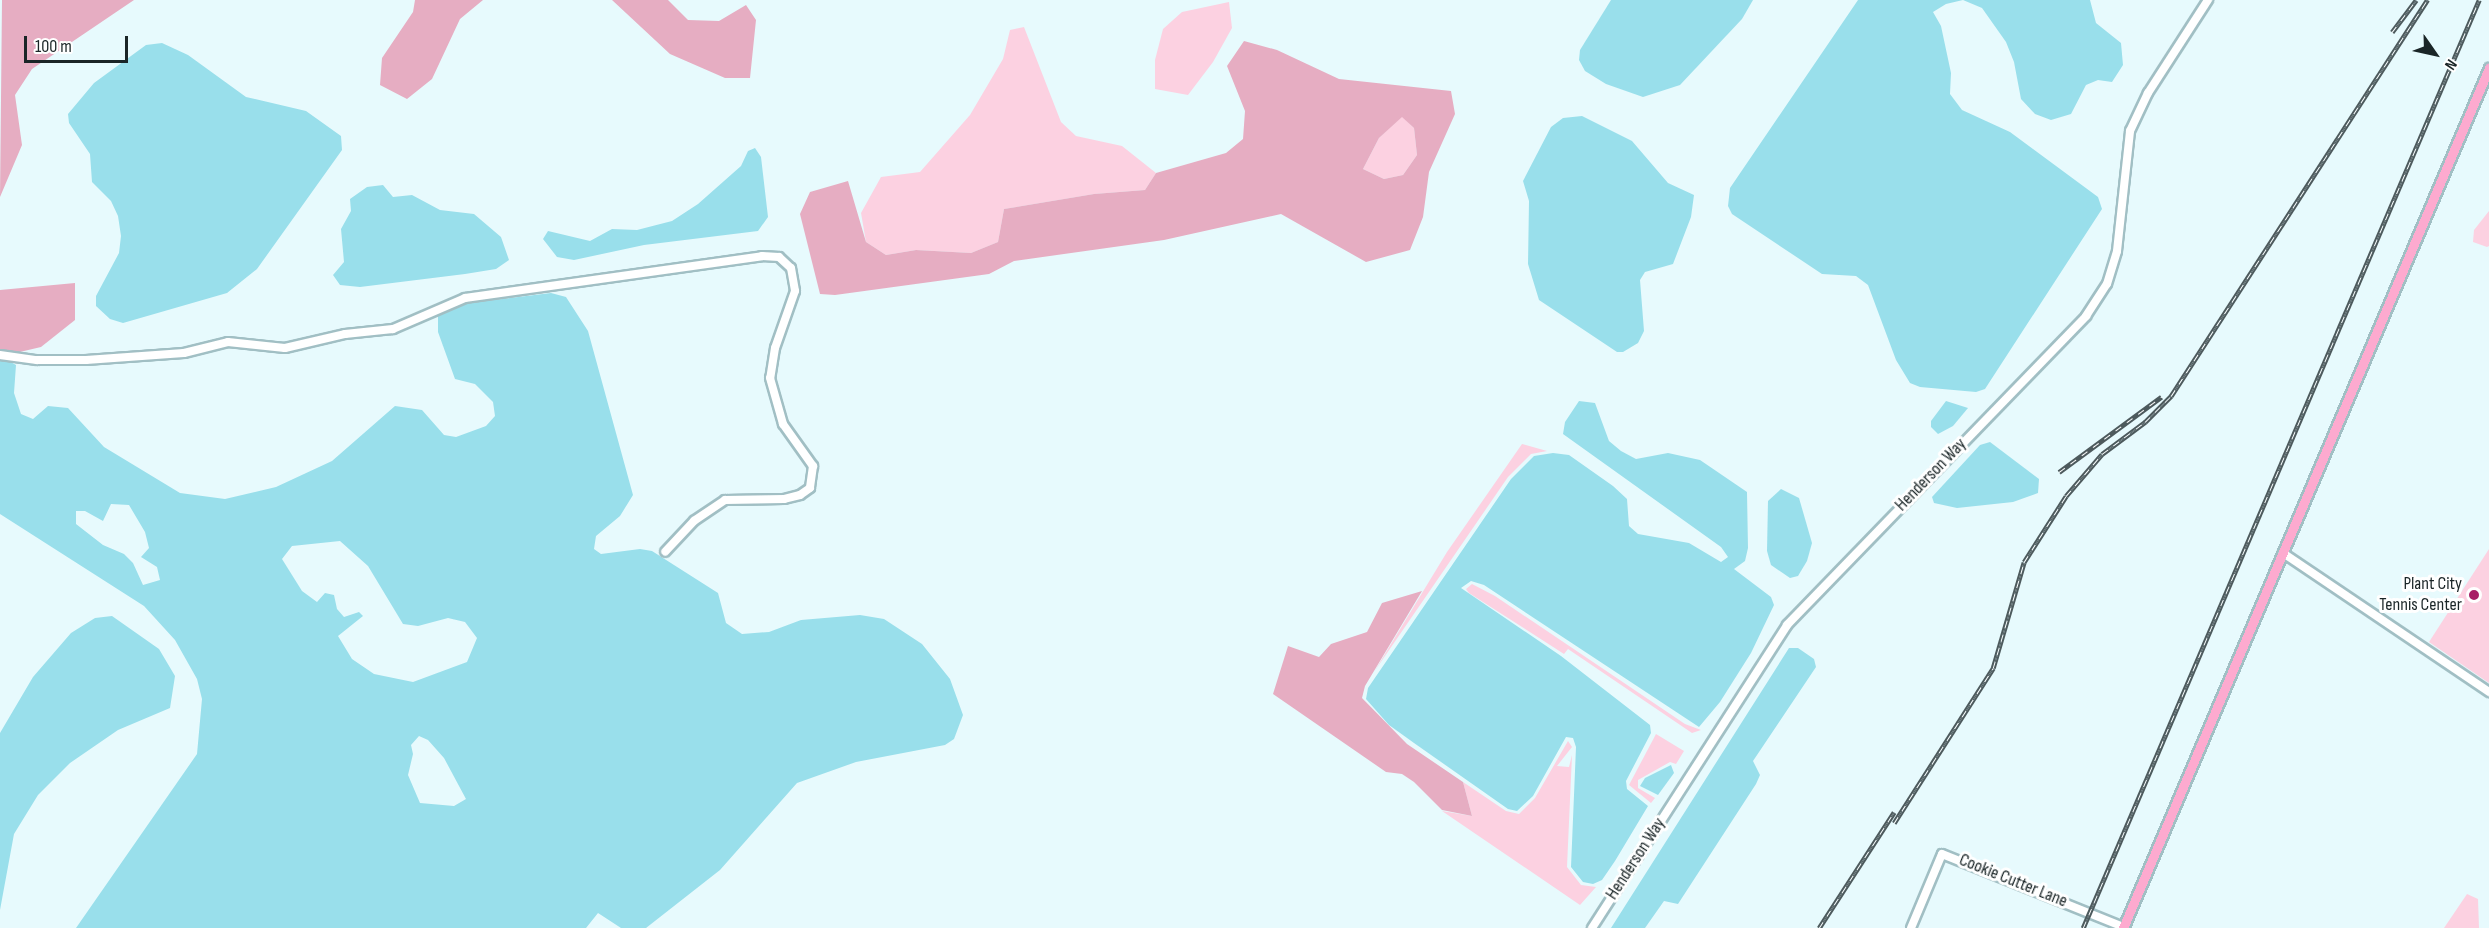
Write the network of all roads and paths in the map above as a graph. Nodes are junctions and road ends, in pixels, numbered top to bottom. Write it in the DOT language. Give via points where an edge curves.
graph roads {
  1 [pos="2208,0"];
  2 [pos="2489,68"];
  3 [pos="0,355"];
  4 [pos="665,552"];
  5 [pos="2283,553"];
  6 [pos="2489,692"];
  7 [pos="1592,928"];
  8 [pos="1911,928"];
  9 [pos="2123,928"];
  1 -- 7 [label="street, Henderson Way" via="2148,93 2130,131 2117,251 2106,284 2086,316 1787,625"];
  2 -- 5 [label="main road"];
  3 -- 4 [label="street" via="86,360 184,353 228,342 285,348 345,334 393,329 465,298 762,256 779,257 791,268 795,291 774,348 770,378 783,424 805,451 814,477 810,488 784,499 743,497 716,505 694,521"];
  5 -- 6 [label="street"];
  5 -- 9 [label="main road"];
  8 -- 9 [label="street, Cookie Cutter Lane" via="1942,854"];
}
